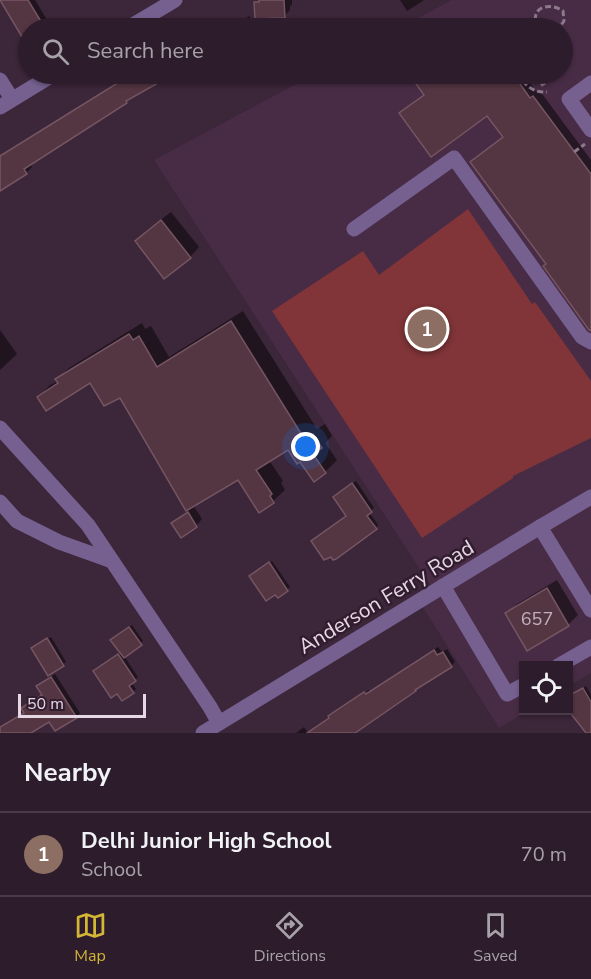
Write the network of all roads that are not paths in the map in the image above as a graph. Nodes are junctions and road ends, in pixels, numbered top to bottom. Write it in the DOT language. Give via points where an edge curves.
graph roads {
  1 [pos="175,0"];
  2 [pos="145,18"];
  3 [pos="0,80"];
  4 [pos="591,83"];
  5 [pos="37,84"];
  6 [pos="6,103"];
  7 [pos="588,137"];
  8 [pos="354,229"];
  9 [pos="591,342"];
  10 [pos="0,428"];
  11 [pos="591,497"];
  12 [pos="0,502"];
  13 [pos="540,527"];
  14 [pos="112,561"];
  15 [pos="443,586"];
  16 [pos="589,603"];
  17 [pos="591,647"];
  18 [pos="567,661"];
  19 [pos="519,688"];
  20 [pos="219,723"];
  21 [pos="203,733"];
  1 -- 2 [label="street"];
  3 -- 6 [label="street"];
  4 -- 7 [label="street" via="569,99"];
  5 -- 6 [label="street"];
  8 -- 9 [label="street" via="454,158 582,337"];
  10 -- 14 [label="street" via="88,525"];
  11 -- 13 [label="street, Anderson Ferry Road"];
  12 -- 14 [label="street" via="17,520 59,542"];
  13 -- 15 [label="street, Anderson Ferry Road"];
  13 -- 16 [label="street"];
  14 -- 20 [label="street"];
  15 -- 19 [label="street" via="507,694"];
  15 -- 20 [label="street, Anderson Ferry Road"];
  17 -- 18 [label="street"];
  20 -- 21 [label="street, Anderson Ferry Road"];
}
